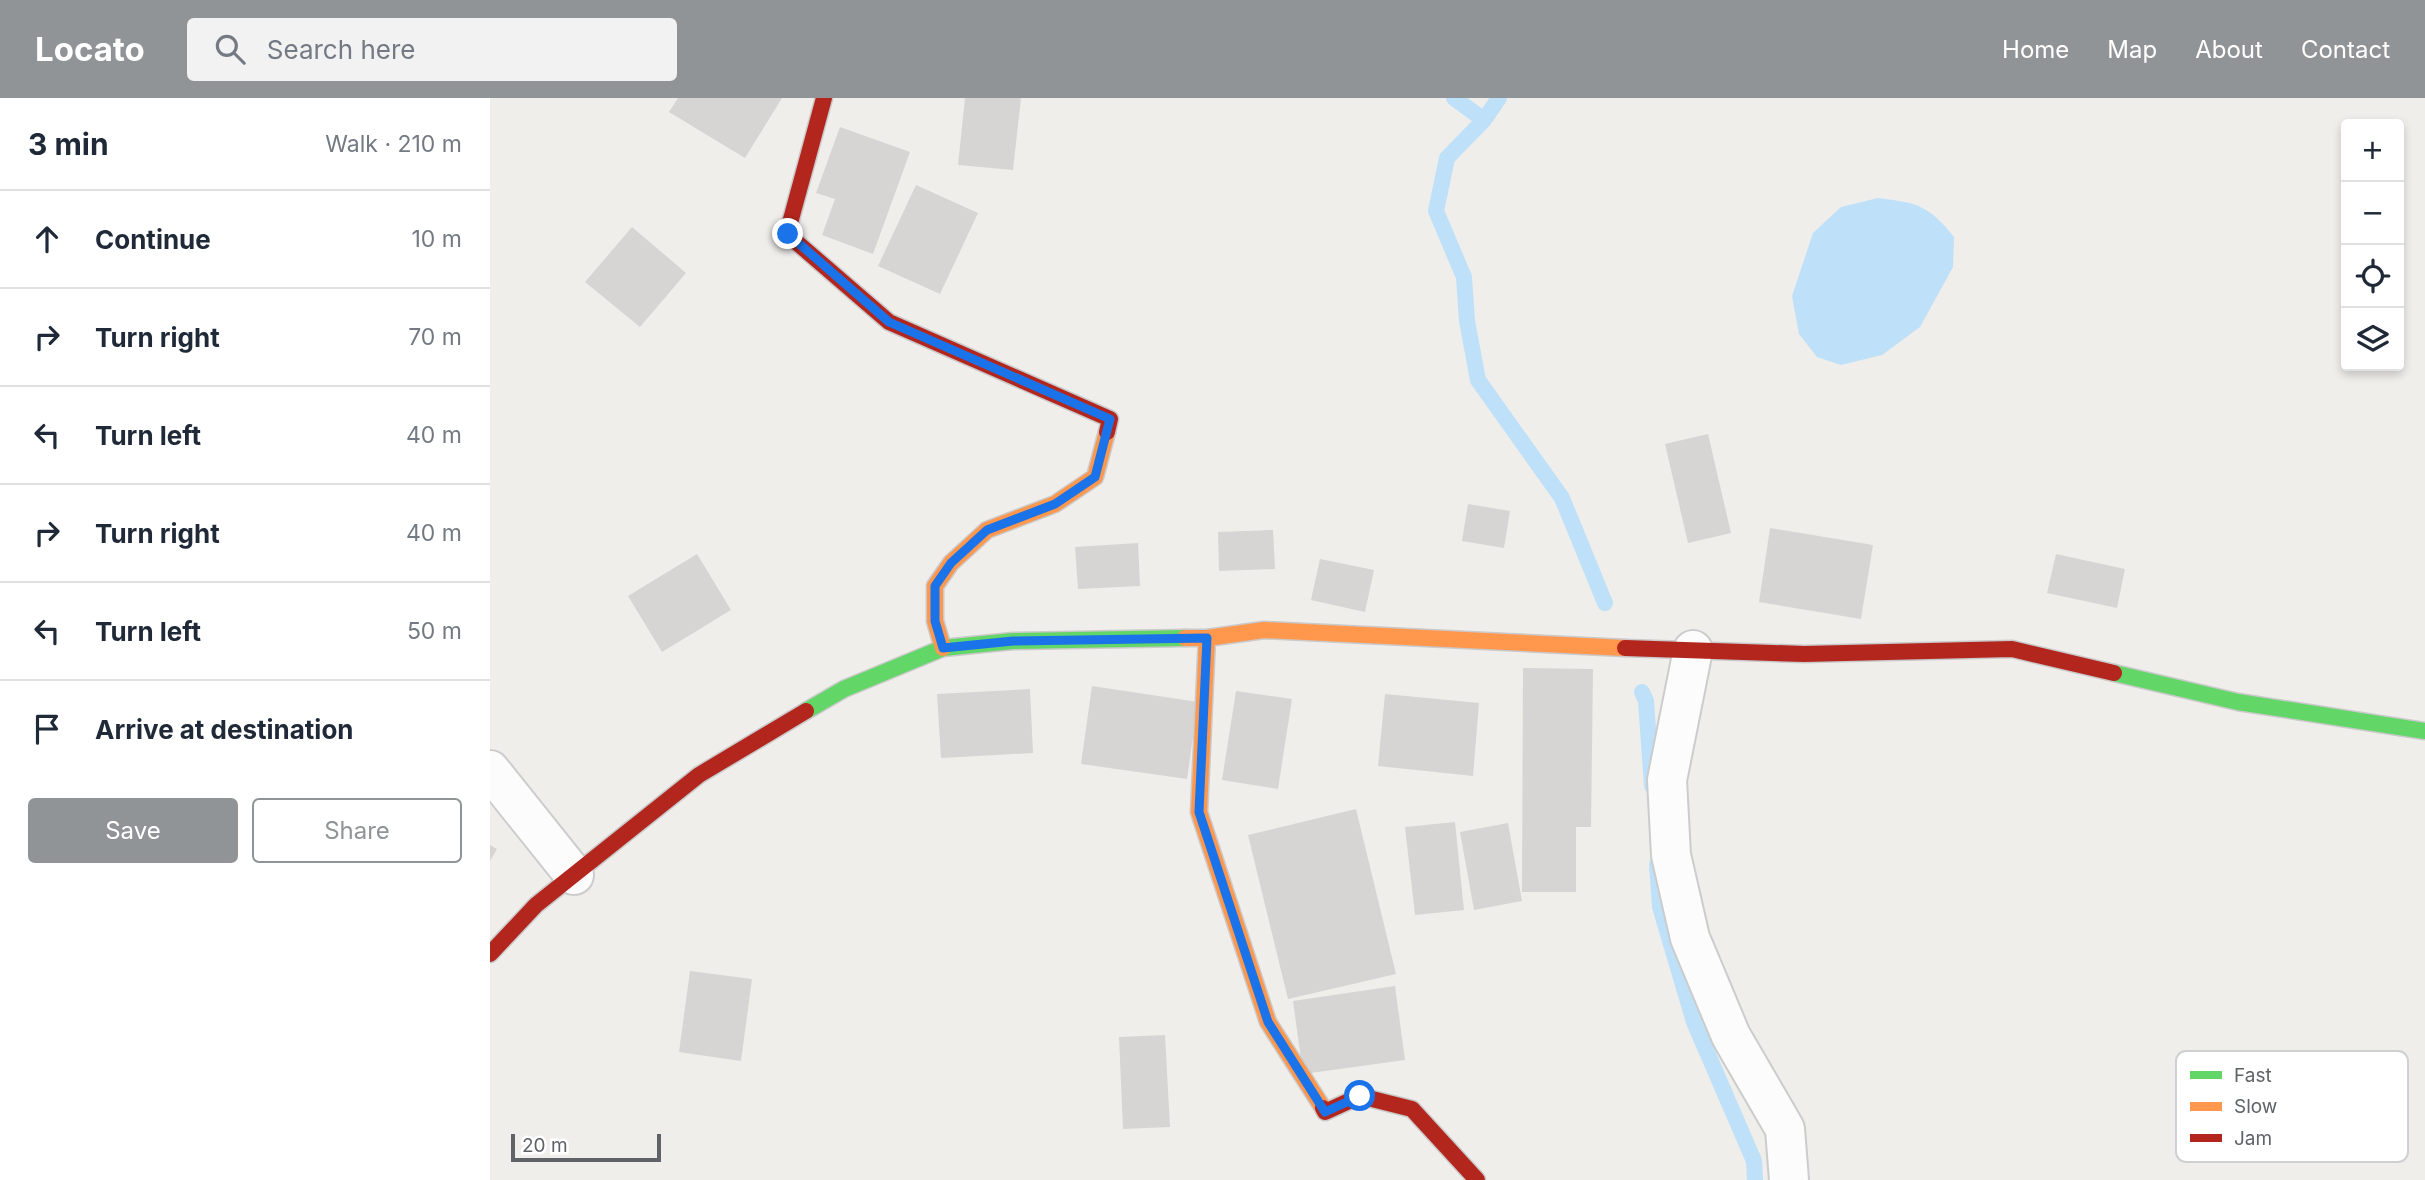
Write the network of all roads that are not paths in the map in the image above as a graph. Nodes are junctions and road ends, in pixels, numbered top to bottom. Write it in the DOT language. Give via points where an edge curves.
graph roads {
  1 [pos="824,98"];
  2 [pos="1207,638"];
  3 [pos="943,648"];
  4 [pos="1693,650"];
  5 [pos="2425,732"];
  6 [pos="490,770"];
  7 [pos="574,875"];
  8 [pos="490,954"];
  9 [pos="1477,1180"];
  10 [pos="1789,1180"];
  1 -- 3 [label="street" via="788,234 889,322 1110,419 1095,477 1055,504 987,530 951,563 935,586 935,621"];
  2 -- 3 [label="street" via="1013,641"];
  2 -- 4 [label="street" via="1264,630"];
  2 -- 9 [label="street" via="1199,812 1268,1022 1325,1112 1360,1096 1412,1108"];
  3 -- 7 [label="street" via="844,689 699,775"];
  4 -- 5 [label="street" via="1804,654 2012,649 2238,702"];
  4 -- 10 [label="street" via="1667,780 1671,855 1690,938 1731,1035 1785,1129"];
  6 -- 7 [label="street"];
  7 -- 8 [label="street" via="536,905"];
}
